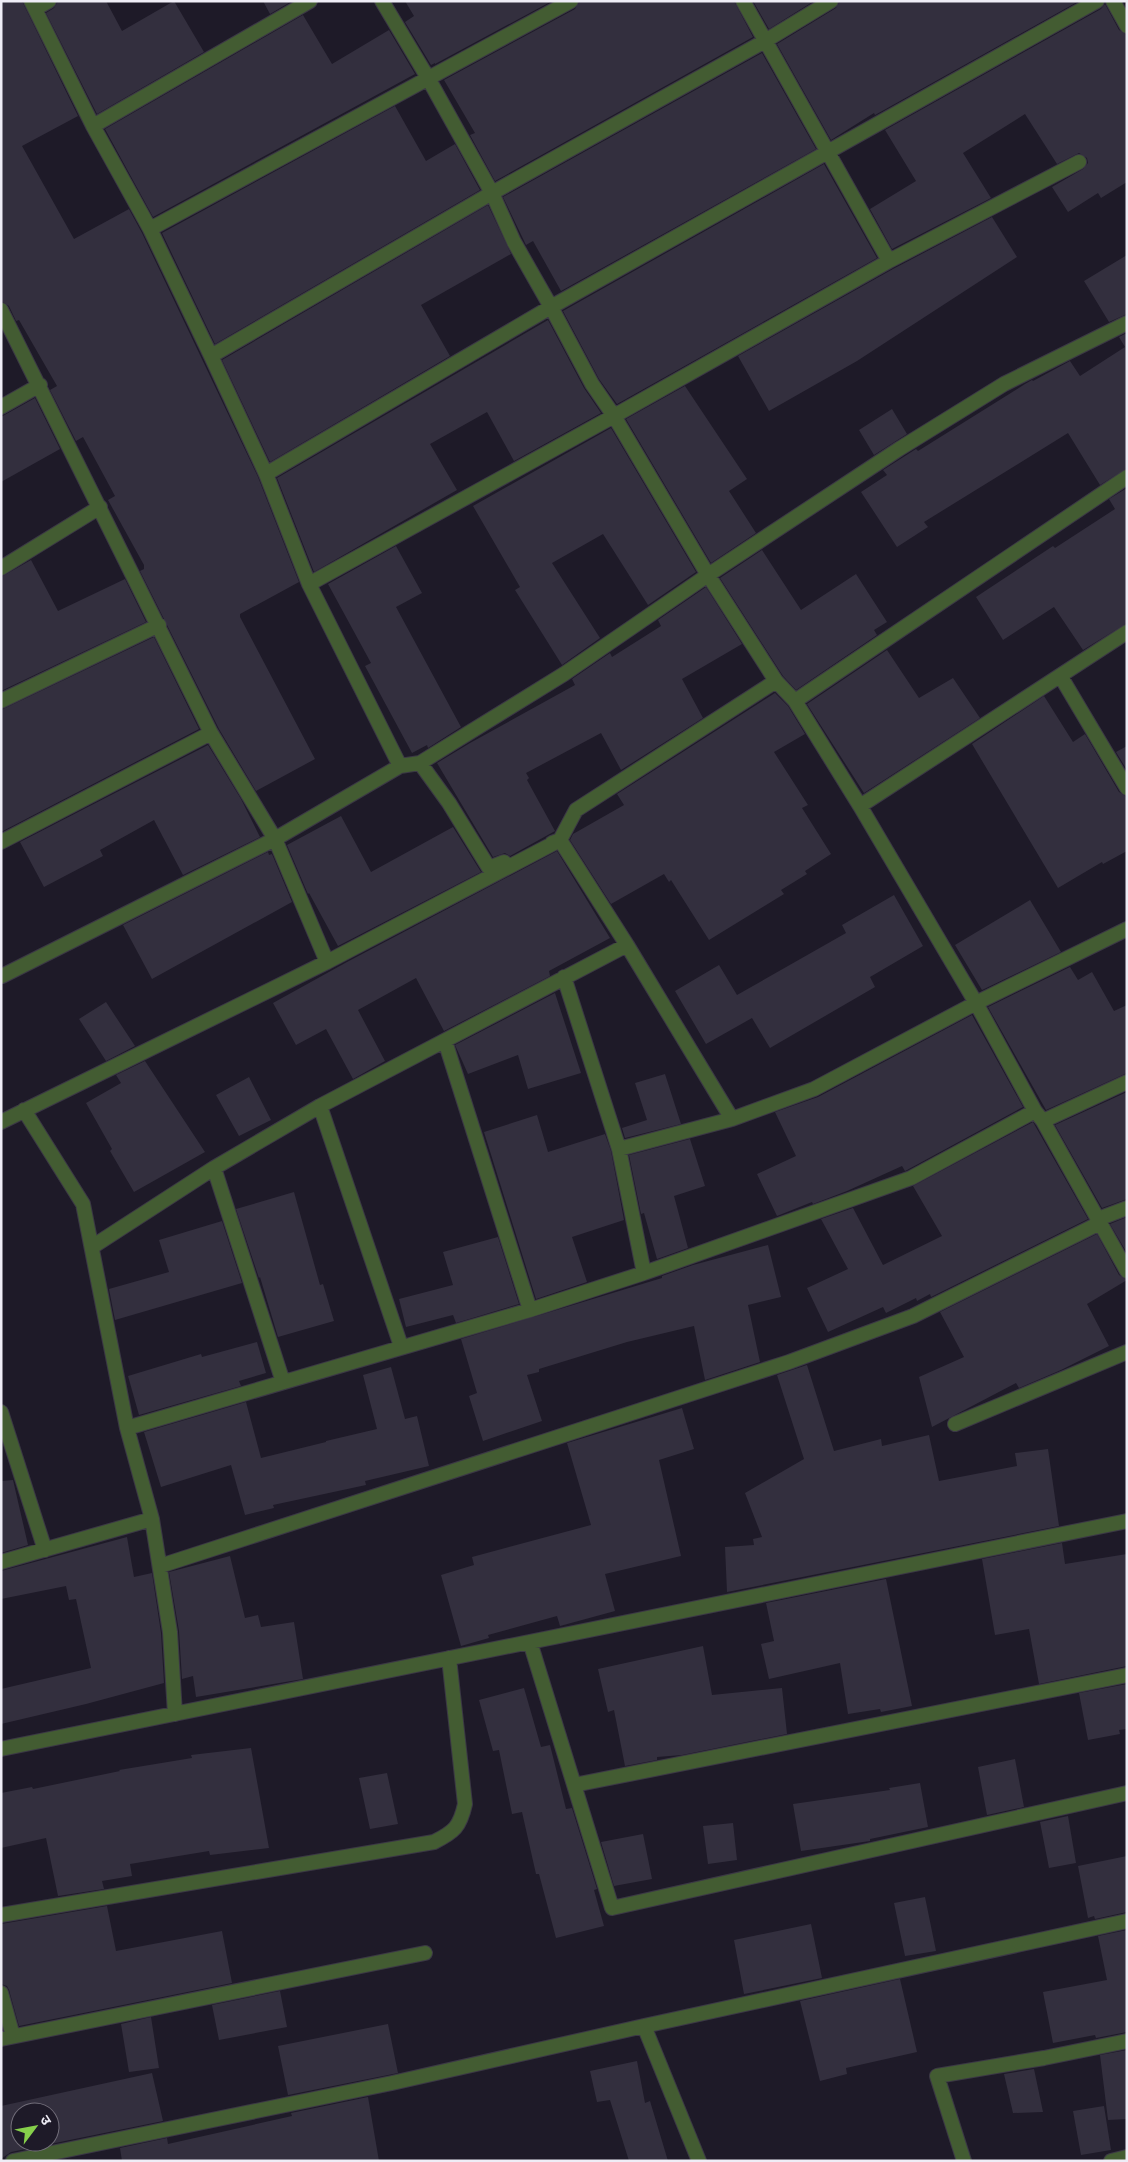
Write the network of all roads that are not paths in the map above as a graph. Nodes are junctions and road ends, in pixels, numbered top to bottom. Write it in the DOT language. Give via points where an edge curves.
graph roads {
  1 [pos="49,1"];
  2 [pos="310,1"];
  3 [pos="382,1"];
  4 [pos="571,1"];
  5 [pos="743,1"];
  6 [pos="831,1"];
  7 [pos="1097,1"];
  8 [pos="1113,1"];
  9 [pos="33,5"];
  10 [pos="1127,26"];
  11 [pos="765,41"];
  12 [pos="428,78"];
  13 [pos="93,126"];
  14 [pos="828,151"];
  15 [pos="1079,162"];
  16 [pos="492,192"];
  17 [pos="150,229"];
  18 [pos="889,261"];
  19 [pos="551,307"];
  20 [pos="1,310"];
  21 [pos="1127,323"];
  22 [pos="212,356"];
  23 [pos="40,385"];
  24 [pos="1,406"];
  25 [pos="614,416"];
  26 [pos="266,474"];
  27 [pos="1127,477"];
  28 [pos="100,507"];
  29 [pos="1,568"];
  30 [pos="708,575"];
  31 [pos="309,584"];
  32 [pos="158,626"];
  33 [pos="1127,632"];
  34 [pos="1061,677"];
  35 [pos="776,681"];
  36 [pos="795,700"];
  37 [pos="1,702"];
  38 [pos="211,733"];
  39 [pos="420,763"];
  40 [pos="400,766"];
  41 [pos="1127,788"];
  42 [pos="860,806"];
  43 [pos="274,839"];
  44 [pos="560,840"];
  45 [pos="1,842"];
  46 [pos="1127,929"];
  47 [pos="627,945"];
  48 [pos="326,962"];
  49 [pos="2,976"];
  50 [pos="564,977"];
  51 [pos="976,1003"];
  52 [pos="444,1041"];
  53 [pos="1127,1082"];
  54 [pos="320,1106"];
  55 [pos="24,1110"];
  56 [pos="1039,1116"];
  57 [pos="732,1119"];
  58 [pos="1,1122"];
  59 [pos="619,1149"];
  60 [pos="214,1168"];
  61 [pos="1127,1208"];
  62 [pos="1099,1221"];
  63 [pos="92,1247"];
  64 [pos="1127,1271"];
  65 [pos="644,1273"];
  66 [pos="530,1310"];
  67 [pos="401,1346"];
  68 [pos="1127,1352"];
  69 [pos="283,1382"];
  70 [pos="1,1412"];
  71 [pos="955,1424"];
  72 [pos="127,1428"];
  73 [pos="152,1519"];
  74 [pos="1127,1521"];
  75 [pos="46,1550"];
  76 [pos="1,1562"];
  77 [pos="160,1566"];
  78 [pos="530,1642"];
  79 [pos="449,1658"];
  80 [pos="1127,1675"];
  81 [pos="176,1714"];
  82 [pos="1,1749"];
  83 [pos="574,1785"];
  84 [pos="1127,1793"];
  85 [pos="1,1915"];
  86 [pos="1127,1921"];
  87 [pos="425,1954"];
  88 [pos="1,1993"];
  89 [pos="644,2026"];
  90 [pos="7,2038"];
  91 [pos="1127,2041"];
  92 [pos="1127,2157"];
  93 [pos="13,2161"];
  94 [pos="699,2161"];
  95 [pos="964,2161"];
  96 [pos="1111,2161"];
  1 -- 9 [label="street"];
  2 -- 13 [label="street"];
  3 -- 12 [label="street"];
  4 -- 12 [label="street"];
  5 -- 11 [label="street"];
  6 -- 11 [label="street"];
  7 -- 14 [label="street"];
  8 -- 10 [label="street"];
  9 -- 13 [label="street"];
  11 -- 14 [label="street"];
  11 -- 16 [label="street"];
  12 -- 16 [label="street"];
  12 -- 17 [label="street"];
  13 -- 17 [label="street"];
  14 -- 18 [label="street"];
  14 -- 19 [label="street"];
  15 -- 18 [label="street"];
  16 -- 19 [label="street" via="514,242"];
  16 -- 22 [label="street"];
  17 -- 22 [label="street"];
  18 -- 25 [label="street"];
  19 -- 25 [label="street" via="592,384"];
  19 -- 26 [label="street"];
  20 -- 23 [label="street"];
  21 -- 30 [label="street" via="1004,384"];
  22 -- 26 [label="street"];
  23 -- 24 [label="street"];
  23 -- 28 [label="street"];
  25 -- 30 [label="street"];
  25 -- 31 [label="street"];
  26 -- 31 [label="street"];
  27 -- 36 [label="street"];
  28 -- 29 [label="street"];
  28 -- 32 [label="street"];
  30 -- 35 [label="street"];
  30 -- 39 [label="street" via="564,674"];
  31 -- 40 [label="street"];
  32 -- 37 [label="street"];
  32 -- 38 [label="street"];
  33 -- 34 [label="street"];
  34 -- 41 [label="street"];
  34 -- 42 [label="street"];
  35 -- 36 [label="street"];
  35 -- 44 [label="street" via="576,810"];
  36 -- 42 [label="street"];
  38 -- 43 [label="street"];
  38 -- 45 [label="street"];
  39 -- 40 [label="street"];
  39 -- 44 [label="street" via="489,868"];
  40 -- 43 [label="street"];
  42 -- 51 [label="street"];
  43 -- 48 [label="street"];
  43 -- 49 [label="street"];
  44 -- 47 [label="street"];
  44 -- 48 [label="street"];
  46 -- 51 [label="street"];
  47 -- 50 [label="street"];
  47 -- 57 [label="street"];
  48 -- 55 [label="street"];
  50 -- 52 [label="street"];
  50 -- 59 [label="street"];
  51 -- 56 [label="street"];
  51 -- 57 [label="street" via="814,1089"];
  52 -- 54 [label="street"];
  52 -- 66 [label="street"];
  53 -- 56 [label="street"];
  54 -- 60 [label="street"];
  54 -- 67 [label="street"];
  55 -- 58 [label="street"];
  55 -- 63 [label="street" via="83,1204"];
  56 -- 62 [label="street"];
  56 -- 65 [label="street" via="911,1178"];
  57 -- 59 [label="street"];
  59 -- 65 [label="street"];
  60 -- 63 [label="street"];
  60 -- 69 [label="street"];
  61 -- 62 [label="street"];
  62 -- 64 [label="street"];
  62 -- 77 [label="street" via="913,1316 798,1359"];
  63 -- 72 [label="street"];
  65 -- 66 [label="street"];
  66 -- 67 [label="street"];
  67 -- 69 [label="street"];
  68 -- 71 [label="street"];
  69 -- 72 [label="street"];
  70 -- 75 [label="street"];
  72 -- 73 [label="street"];
  73 -- 75 [label="street"];
  73 -- 77 [label="street"];
  74 -- 78 [label="street"];
  75 -- 76 [label="street"];
  77 -- 81 [label="street" via="170,1632"];
  78 -- 79 [label="street"];
  78 -- 83 [label="street"];
  79 -- 81 [label="street"];
  79 -- 85 [label="street" via="465,1804 462,1817 452,1833 434,1842"];
  80 -- 83 [label="street"];
  81 -- 82 [label="street"];
  83 -- 84 [label="street" via="612,1908"];
  86 -- 89 [label="street"];
  87 -- 90 [label="street"];
  88 -- 90 [label="street"];
  89 -- 93 [label="street" via="392,2083"];
  89 -- 94 [label="street"];
  91 -- 95 [label="street" via="937,2076"];
  92 -- 96 [label="street"];
}
